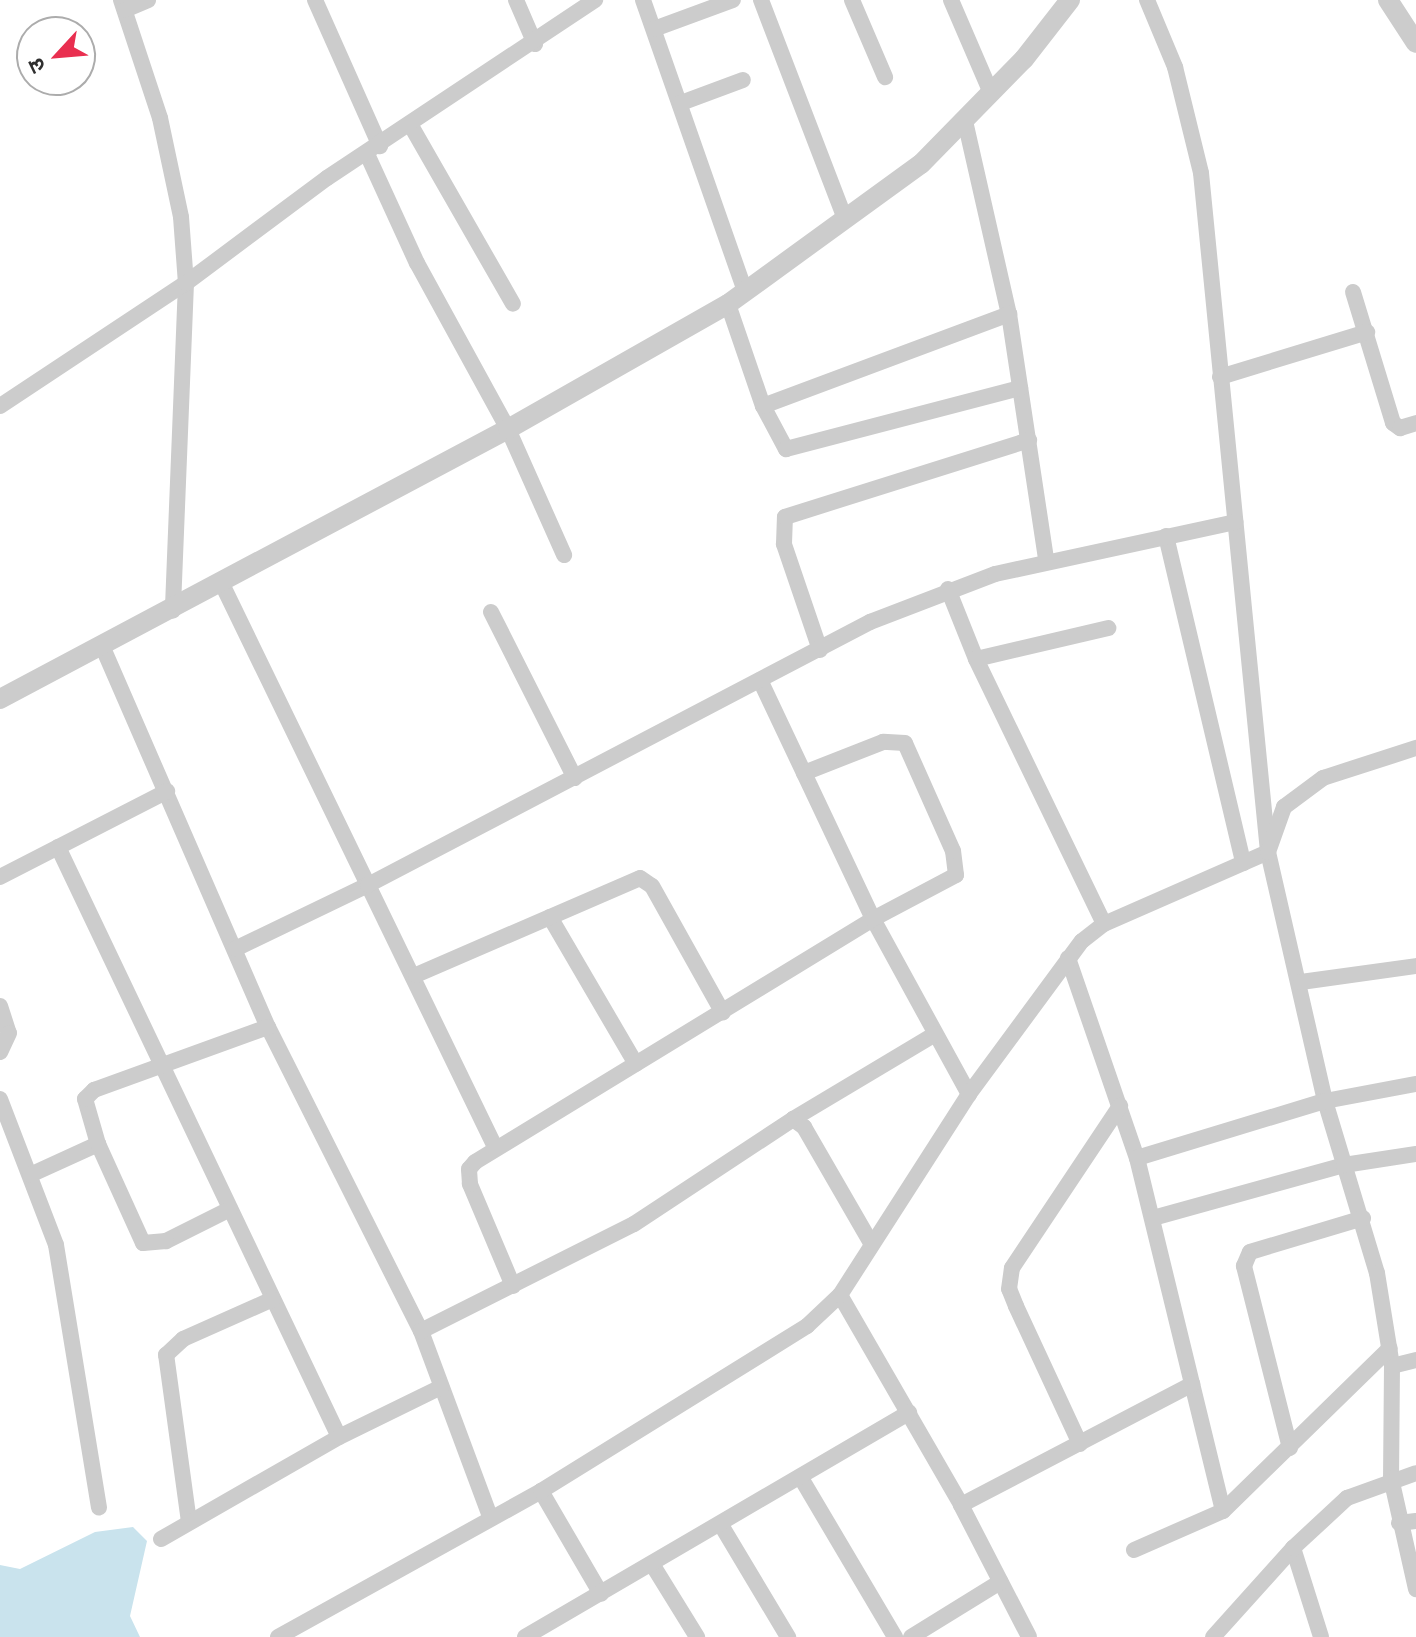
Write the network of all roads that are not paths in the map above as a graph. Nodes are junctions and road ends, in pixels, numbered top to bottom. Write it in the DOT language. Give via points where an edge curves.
graph roads {
  1 [pos="148,0"];
  2 [pos="315,0"];
  3 [pos="516,0"];
  4 [pos="595,0"];
  5 [pos="643,0"];
  6 [pos="733,0"];
  7 [pos="761,0"];
  8 [pos="852,0"];
  9 [pos="951,0"];
  10 [pos="1070,0"];
  11 [pos="1147,0"];
  12 [pos="1392,2"];
  13 [pos="123,5"];
  14 [pos="654,29"];
  15 [pos="1416,43"];
  16 [pos="535,44"];
  17 [pos="885,77"];
  18 [pos="743,80"];
  19 [pos="991,93"];
  20 [pos="681,103"];
  21 [pos="965,121"];
  22 [pos="410,124"];
  23 [pos="373,150"];
  24 [pos="845,219"];
  25 [pos="186,283"];
  26 [pos="745,291"];
  27 [pos="1353,292"];
  28 [pos="513,304"];
  29 [pos="728,304"];
  30 [pos="1009,314"];
  31 [pos="1367,332"];
  32 [pos="1220,377"];
  33 [pos="1020,388"];
  34 [pos="0,406"];
  35 [pos="763,406"];
  36 [pos="1416,423"];
  37 [pos="508,429"];
  38 [pos="1029,440"];
  39 [pos="1235,522"];
  40 [pos="1166,536"];
  41 [pos="564,555"];
  42 [pos="1046,560"];
  43 [pos="222,584"];
  44 [pos="948,589"];
  45 [pos="173,611"];
  46 [pos="491,612"];
  47 [pos="1108,628"];
  48 [pos="103,648"];
  49 [pos="820,650"];
  50 [pos="976,659"];
  51 [pos="760,680"];
  52 [pos="0,699"];
  53 [pos="1416,748"];
  54 [pos="804,773"];
  55 [pos="575,778"];
  56 [pos="167,791"];
  57 [pos="58,847"];
  58 [pos="1268,852"];
  59 [pos="1243,863"];
  60 [pos="0,877"];
  61 [pos="368,885"];
  62 [pos="550,917"];
  63 [pos="873,919"];
  64 [pos="1104,924"];
  65 [pos="235,949"];
  66 [pos="1068,958"];
  67 [pos="1416,966"];
  68 [pos="416,975"];
  69 [pos="1301,982"];
  70 [pos="0,1006"];
  71 [pos="723,1013"];
  72 [pos="268,1027"];
  73 [pos="935,1034"];
  74 [pos="0,1052"];
  75 [pos="636,1064"];
  76 [pos="162,1067"];
  77 [pos="1416,1084"];
  78 [pos="969,1094"];
  79 [pos="0,1099"];
  80 [pos="1325,1101"];
  81 [pos="1120,1106"];
  82 [pos="3,1118"];
  83 [pos="793,1119"];
  84 [pos="98,1144"];
  85 [pos="495,1147"];
  86 [pos="1416,1154"];
  87 [pos="1137,1158"];
  88 [pos="1344,1165"];
  89 [pos="30,1175"];
  90 [pos="230,1209"];
  91 [pos="1153,1218"];
  92 [pos="1363,1218"];
  93 [pos="871,1243"];
  94 [pos="513,1286"];
  95 [pos="840,1295"];
  96 [pos="273,1299"];
  97 [pos="421,1331"];
  98 [pos="1390,1348"];
  99 [pos="1416,1360"];
  100 [pos="1392,1366"];
  101 [pos="1192,1384"];
  102 [pos="441,1387"];
  103 [pos="909,1413"];
  104 [pos="339,1437"];
  105 [pos="1080,1444"];
  106 [pos="1290,1448"];
  107 [pos="1416,1473"];
  108 [pos="801,1478"];
  109 [pos="1391,1478"];
  110 [pos="541,1491"];
  111 [pos="961,1505"];
  112 [pos="99,1508"];
  113 [pos="1223,1511"];
  114 [pos="490,1517"];
  115 [pos="189,1522"];
  116 [pos="1408,1522"];
  117 [pos="721,1525"];
  118 [pos="161,1539"];
  119 [pos="1293,1548"];
  120 [pos="1134,1550"];
  121 [pos="652,1564"];
  122 [pos="1000,1582"];
  123 [pos="1416,1589"];
  124 [pos="601,1594"];
  125 [pos="554,1631"];
  126 [pos="1220,1633"];
  127 [pos="278,1637"];
  128 [pos="525,1637"];
  129 [pos="697,1637"];
  130 [pos="788,1637"];
  131 [pos="895,1637"];
  132 [pos="911,1637"];
  133 [pos="1029,1637"];
  134 [pos="1321,1637"];
  1 -- 13 [label="street"];
  2 -- 23 [label="street"];
  3 -- 16 [label="street"];
  4 -- 16 [label="street"];
  5 -- 14 [label="street"];
  6 -- 14 [label="street"];
  7 -- 24 [label="street"];
  8 -- 17 [label="street"];
  9 -- 19 [label="street"];
  10 -- 19 [label="street"];
  11 -- 32 [label="street" via="1175,67 1193,135"];
  12 -- 15 [label="street"];
  13 -- 25 [label="street" via="172,165"];
  14 -- 20 [label="street"];
  16 -- 22 [label="street"];
  18 -- 20 [label="street"];
  19 -- 21 [label="street"];
  20 -- 26 [label="street"];
  21 -- 24 [label="street" via="921,164"];
  21 -- 30 [label="street"];
  22 -- 23 [label="street"];
  22 -- 28 [label="street"];
  23 -- 25 [label="street"];
  23 -- 37 [label="street" via="417,263"];
  24 -- 26 [label="street"];
  25 -- 34 [label="street"];
  25 -- 45 [label="street"];
  26 -- 29 [label="street"];
  27 -- 31 [label="street"];
  29 -- 35 [label="street"];
  29 -- 37 [label="street"];
  30 -- 33 [label="street"];
  30 -- 35 [label="street"];
  31 -- 32 [label="street"];
  31 -- 36 [label="street" via="1393,423 1400,428"];
  32 -- 39 [label="street"];
  33 -- 35 [label="street" via="786,449"];
  33 -- 38 [label="street"];
  37 -- 41 [label="street"];
  37 -- 43 [label="street"];
  38 -- 42 [label="street"];
  38 -- 49 [label="street" via="785,517 784,544"];
  39 -- 40 [label="street"];
  39 -- 58 [label="street"];
  40 -- 42 [label="street"];
  40 -- 59 [label="street"];
  42 -- 44 [label="street"];
  43 -- 45 [label="street"];
  43 -- 61 [label="street"];
  44 -- 49 [label="street"];
  44 -- 50 [label="street"];
  45 -- 48 [label="street"];
  46 -- 55 [label="street"];
  47 -- 50 [label="street"];
  48 -- 52 [label="street"];
  48 -- 56 [label="street"];
  49 -- 51 [label="street"];
  50 -- 64 [label="street"];
  51 -- 54 [label="street"];
  51 -- 55 [label="street"];
  53 -- 58 [label="street" via="1323,778 1300,791 1284,807"];
  54 -- 63 [label="street"];
  54 -- 63 [label="street" via="895,740 913,751 953,851 956,875"];
  55 -- 61 [label="street"];
  56 -- 57 [label="street"];
  56 -- 65 [label="street"];
  57 -- 60 [label="street"];
  57 -- 76 [label="street"];
  58 -- 59 [label="street"];
  58 -- 69 [label="street"];
  59 -- 64 [label="street"];
  61 -- 65 [label="street"];
  61 -- 68 [label="street"];
  62 -- 68 [label="street"];
  62 -- 71 [label="street" via="632,881 647,880"];
  62 -- 75 [label="street"];
  63 -- 71 [label="street"];
  63 -- 73 [label="street"];
  64 -- 66 [label="street"];
  65 -- 72 [label="street"];
  66 -- 78 [label="street"];
  66 -- 81 [label="street"];
  67 -- 69 [label="street"];
  68 -- 85 [label="street"];
  69 -- 80 [label="street"];
  70 -- 74 [label="street" via="9,1033"];
  71 -- 75 [label="street"];
  72 -- 76 [label="street"];
  72 -- 97 [label="street"];
  73 -- 78 [label="street"];
  73 -- 83 [label="street"];
  75 -- 85 [label="street"];
  76 -- 84 [label="street" via="88,1093 86,1106"];
  76 -- 90 [label="street"];
  77 -- 80 [label="street"];
  78 -- 93 [label="street"];
  79 -- 82 [label="street"];
  80 -- 87 [label="street"];
  80 -- 88 [label="street"];
  81 -- 87 [label="street"];
  81 -- 105 [label="street" via="1012,1268 1009,1289"];
  82 -- 89 [label="street"];
  83 -- 93 [label="street" via="804,1127"];
  83 -- 94 [label="street" via="634,1224"];
  84 -- 89 [label="street"];
  84 -- 90 [label="street" via="143,1243 166,1241"];
  85 -- 94 [label="street" via="475,1162 468,1176"];
  86 -- 88 [label="street"];
  87 -- 91 [label="street"];
  88 -- 91 [label="street"];
  88 -- 92 [label="street"];
  89 -- 112 [label="street" via="65,1283"];
  90 -- 96 [label="street"];
  91 -- 101 [label="street"];
  92 -- 98 [label="street"];
  92 -- 106 [label="street" via="1250,1252 1244,1266"];
  93 -- 95 [label="street"];
  94 -- 97 [label="street"];
  95 -- 103 [label="street"];
  95 -- 110 [label="street" via="775,1348"];
  96 -- 104 [label="street"];
  96 -- 115 [label="street" via="183,1339 166,1355"];
  97 -- 102 [label="street"];
  98 -- 100 [label="street"];
  98 -- 106 [label="street"];
  99 -- 100 [label="street"];
  100 -- 109 [label="street"];
  101 -- 105 [label="street"];
  101 -- 113 [label="street"];
  102 -- 104 [label="street"];
  102 -- 114 [label="street"];
  103 -- 108 [label="street"];
  103 -- 111 [label="street"];
  104 -- 115 [label="street"];
  105 -- 111 [label="street"];
  106 -- 113 [label="street"];
  107 -- 109 [label="street"];
  108 -- 117 [label="street"];
  108 -- 131 [label="street"];
  109 -- 116 [label="street"];
  109 -- 119 [label="street" via="1347,1498"];
  110 -- 114 [label="street"];
  110 -- 124 [label="street"];
  111 -- 122 [label="street"];
  113 -- 120 [label="street"];
  114 -- 127 [label="street"];
  115 -- 118 [label="street"];
  116 -- 123 [label="street"];
  117 -- 121 [label="street"];
  117 -- 130 [label="street"];
  119 -- 126 [label="street"];
  119 -- 134 [label="street"];
  121 -- 124 [label="street"];
  121 -- 129 [label="street"];
  122 -- 132 [label="street"];
  122 -- 133 [label="street"];
  124 -- 125 [label="street"];
  125 -- 128 [label="street"];
}
